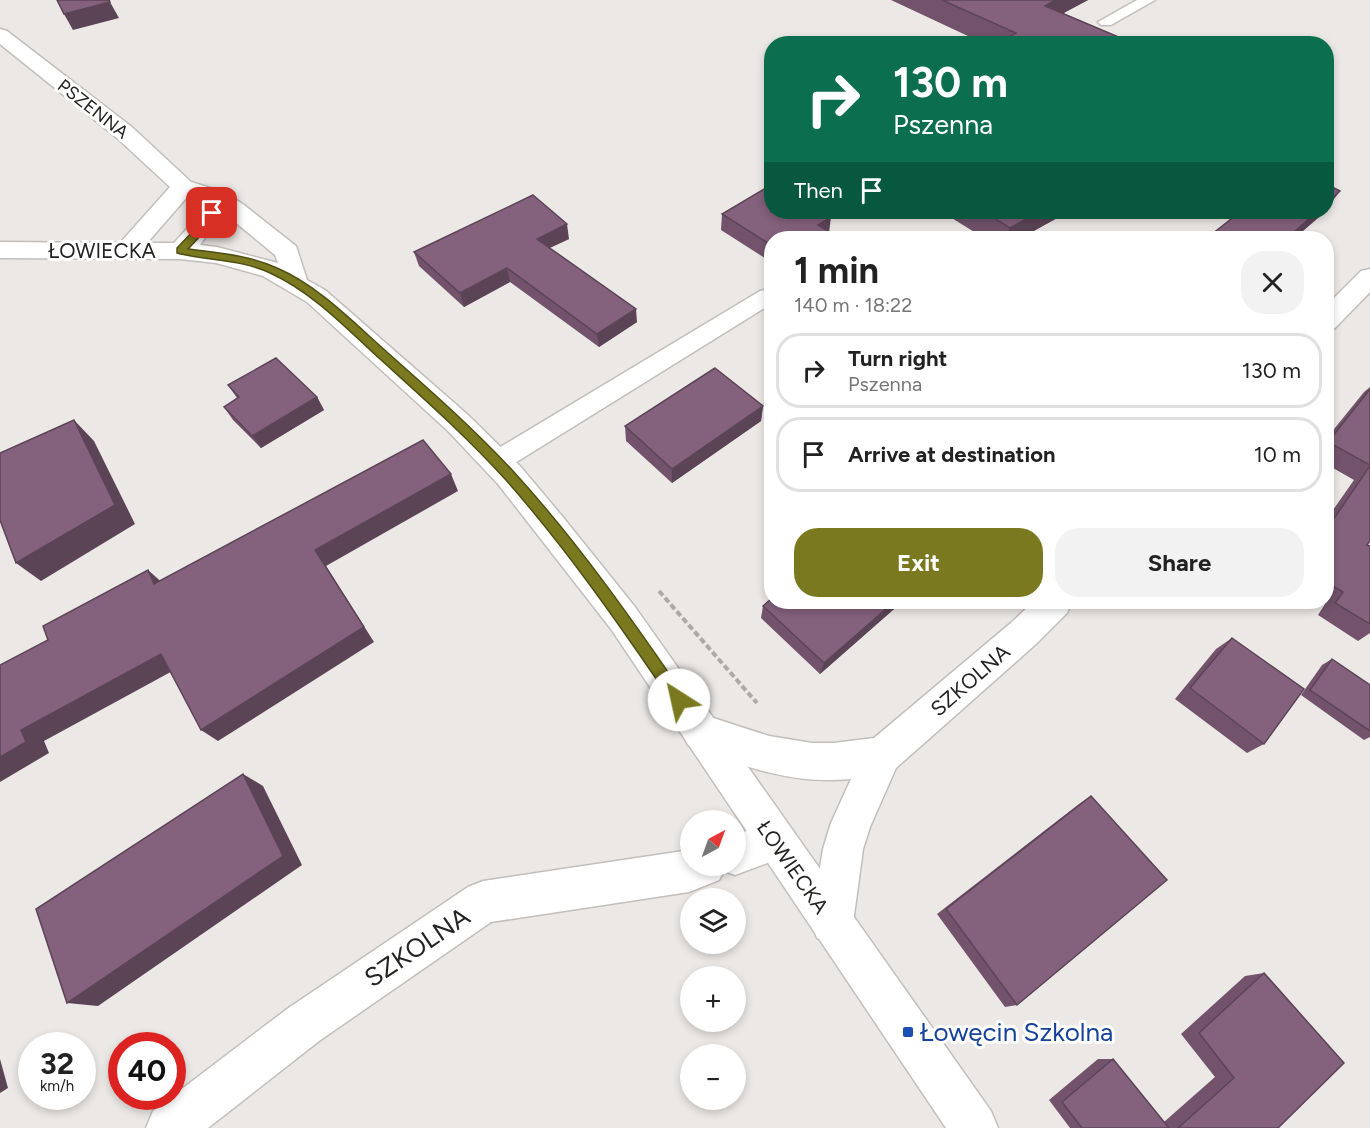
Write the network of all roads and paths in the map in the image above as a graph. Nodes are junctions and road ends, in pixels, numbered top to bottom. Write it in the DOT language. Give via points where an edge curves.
graph roads {
  1 [pos="1148,0"];
  2 [pos="1106,22"];
  3 [pos="0,35"];
  4 [pos="183,187"];
  5 [pos="216,197"];
  6 [pos="128,249"];
  7 [pos="0,250"];
  8 [pos="180,251"];
  9 [pos="1370,277"];
  10 [pos="295,281"];
  11 [pos="764,298"];
  12 [pos="1334,314"];
  13 [pos="496,462"];
  14 [pos="1048,609"];
  15 [pos="701,732"];
  16 [pos="883,755"];
  17 [pos="775,840"];
  18 [pos="746,851"];
  19 [pos="680,872"];
  20 [pos="832,923"];
  21 [pos="170,1128"];
  22 [pos="974,1128"];
  1 -- 2 [label="lane"];
  3 -- 4 [label="street, PSZENNA" via="124,133"];
  4 -- 5 [label="street, PSZENNA"];
  4 -- 6 [label="street"];
  5 -- 8 [label="street" via="202,229"];
  5 -- 10 [label="street, PSZENNA" via="287,252"];
  6 -- 7 [label="street, ŁOWIECKA"];
  6 -- 8 [label="street, ŁOWIECKA"];
  8 -- 10 [label="street, ŁOWIECKA" via="246,261"];
  9 -- 12 [label="street"];
  10 -- 13 [label="street, ŁOWIECKA" via="335,312"];
  11 -- 13 [label="lane"];
  13 -- 15 [label="street, ŁOWIECKA" via="598,584"];
  14 -- 16 [label="street, SZKOLNA"];
  15 -- 16 [label="street, SZKOLNA" via="757,753 810,764 854,762"];
  15 -- 17 [label="street, ŁOWIECKA"];
  16 -- 20 [label="street, SZKOLNA" via="843,849"];
  17 -- 18 [label="street"];
  17 -- 20 [label="street, ŁOWIECKA"];
  19 -- 21 [label="street, SZKOLNA" via="483,902 303,1025"];
  20 -- 22 [label="street, ŁOWIECKA"];
}
